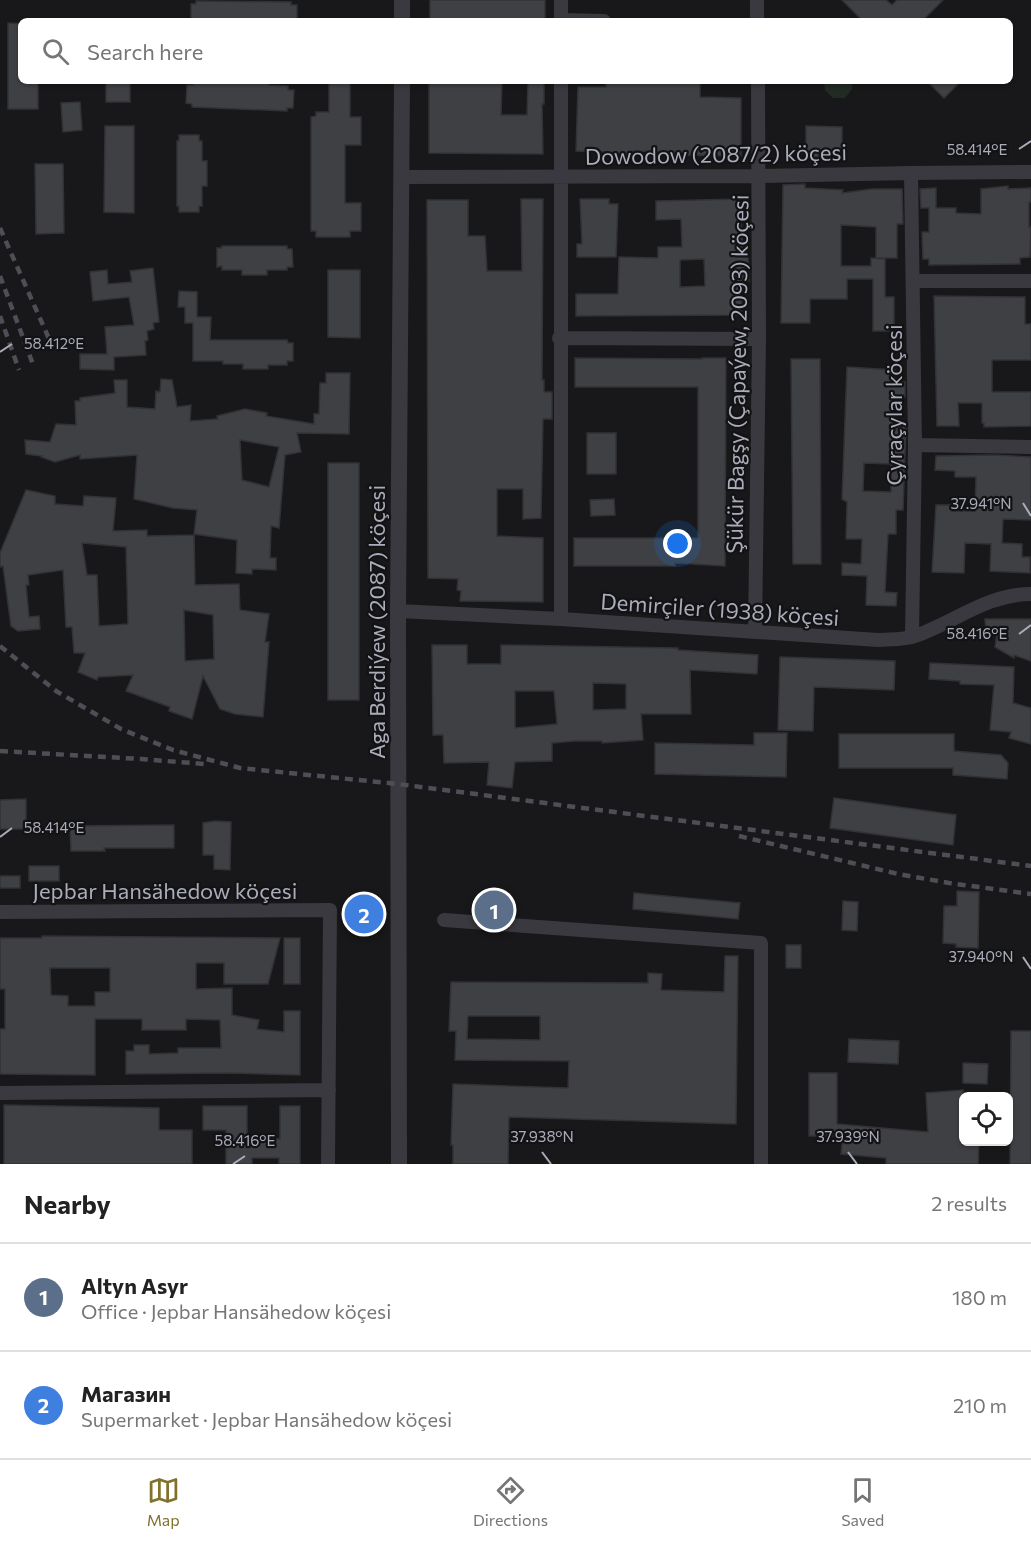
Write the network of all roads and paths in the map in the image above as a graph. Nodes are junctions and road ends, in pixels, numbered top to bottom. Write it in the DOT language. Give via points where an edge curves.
graph roads {
  1 [pos="402,0"];
  2 [pos="561,0"];
  3 [pos="757,0"];
  4 [pos="402,18"];
  5 [pos="561,18"];
  6 [pos="757,18"];
  7 [pos="402,84"];
  8 [pos="561,84"];
  9 [pos="758,84"];
  10 [pos="1031,172"];
  11 [pos="911,173"];
  12 [pos="760,176"];
  13 [pos="401,177"];
  14 [pos="560,177"];
  15 [pos="913,281"];
  16 [pos="1031,281"];
  17 [pos="560,338"];
  18 [pos="759,339"];
  19 [pos="915,445"];
  20 [pos="1031,447"];
  21 [pos="1031,594"];
  22 [pos="398,611"];
  23 [pos="561,619"];
  24 [pos="755,632"];
  25 [pos="912,637"];
  26 [pos="0,912"];
  27 [pos="444,920"];
  28 [pos="329,1090"];
  29 [pos="0,1093"];
  30 [pos="328,1164"];
  31 [pos="399,1164"];
  32 [pos="761,1164"];
  1 -- 4 [label="street"];
  2 -- 5 [label="street"];
  3 -- 6 [label="street"];
  7 -- 13 [label="street, Aga Berdiýew (2087) köçesi"];
  8 -- 14 [label="street"];
  9 -- 12 [label="street, Şükür Bagşy (Çapaýew, 2093) köçesi"];
  10 -- 11 [label="street, Dowodow (2087/2) köçesi"];
  11 -- 12 [label="street, Dowodow (2087/2) köçesi"];
  11 -- 15 [label="street, Çyraçylar köçesi"];
  12 -- 14 [label="street, Dowodow (2087/2) köçesi"];
  12 -- 18 [label="street, Şükür Bagşy (Çapaýew, 2093) köçesi"];
  13 -- 14 [label="street, Dowodow (2087/2) köçesi"];
  13 -- 22 [label="street, Aga Berdiýew (2087) köçesi"];
  14 -- 17 [label="street"];
  15 -- 16 [label="street"];
  15 -- 19 [label="street, Çyraçylar köçesi"];
  17 -- 18 [label="street"];
  17 -- 23 [label="street"];
  18 -- 24 [label="street, Şükür Bagşy (Çapaýew, 2093) köçesi"];
  19 -- 20 [label="street"];
  19 -- 25 [label="street, Çyraçylar köçesi"];
  21 -- 25 [label="street, Demirçiler (1938) köçesi" via="999,598 973,607"];
  22 -- 23 [label="street, Demirçiler (1938) köçesi"];
  22 -- 31 [label="street, Aga Berdiýew (2087) köçesi"];
  23 -- 24 [label="street, Demirçiler (1938) köçesi"];
  24 -- 25 [label="street, Demirçiler (1938) köçesi" via="878,640"];
  26 -- 28 [label="street, Jepbar Hansähedow köçesi" via="330,910"];
  27 -- 32 [label="street" via="761,943"];
  28 -- 29 [label="street"];
  28 -- 30 [label="street"];
}
